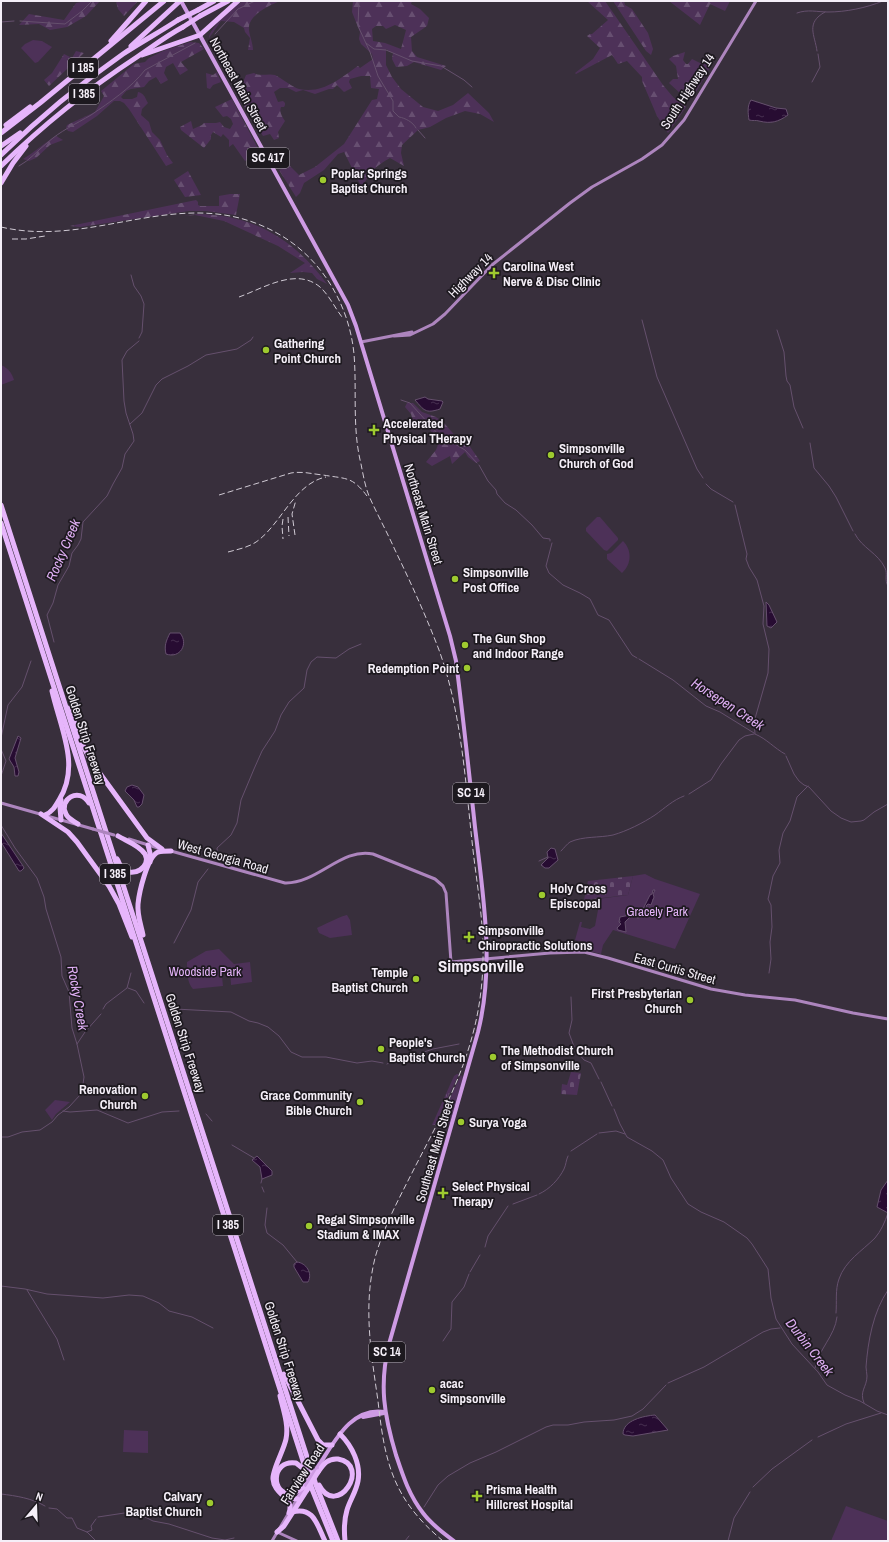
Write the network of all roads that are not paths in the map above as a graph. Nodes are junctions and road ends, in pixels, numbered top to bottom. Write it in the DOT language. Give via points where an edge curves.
graph roads {
  1 [pos="146,1"];
  2 [pos="159,1"];
  3 [pos="164,1"];
  4 [pos="181,1"];
  5 [pos="214,1"];
  6 [pos="228,1"];
  7 [pos="238,1"];
  8 [pos="756,1"];
  9 [pos="200,35"];
  10 [pos="110,41"];
  11 [pos="123,54"];
  12 [pos="136,57"];
  13 [pos="39,120"];
  14 [pos="1,129"];
  15 [pos="1,133"];
  16 [pos="35,134"];
  17 [pos="1,146"];
  18 [pos="1,155"];
  19 [pos="1,166"];
  20 [pos="1,183"];
  21 [pos="538,229"];
  22 [pos="361,342"];
  23 [pos="1,505"];
  24 [pos="1,523"];
  25 [pos="46,662"];
  26 [pos="54,672"];
  27 [pos="62,795"];
  28 [pos="1,803"];
  29 [pos="94,811"];
  30 [pos="43,815"];
  31 [pos="61,820"];
  32 [pos="78,824"];
  33 [pos="116,835"];
  34 [pos="110,844"];
  35 [pos="148,845"];
  36 [pos="162,849"];
  37 [pos="171,851"];
  38 [pos="150,862"];
  39 [pos="487,958"];
  40 [pos="451,962"];
  41 [pos="146,963"];
  42 [pos="888,1019"];
  43 [pos="276,1358"];
  44 [pos="273,1364"];
  45 [pos="385,1412"];
  46 [pos="340,1434"];
  47 [pos="304,1445"];
  48 [pos="332,1445"];
  49 [pos="318,1470"];
  50 [pos="308,1474"];
  51 [pos="307,1488"];
  52 [pos="284,1497"];
  53 [pos="297,1499"];
  54 [pos="291,1512"];
  55 [pos="277,1532"];
  56 [pos="272,1541"];
  57 [pos="297,1541"];
  58 [pos="325,1541"];
  59 [pos="333,1541"];
  60 [pos="338,1541"];
  61 [pos="346,1541"];
  62 [pos="454,1541"];
  1 -- 10 [label="highway"];
  2 -- 10 [label="highway, I 185"];
  3 -- 15 [label="highway, I 185"];
  4 -- 9 [label="main road, Northeast Main Street / SC 417"];
  4 -- 11 [label="highway"];
  5 -- 11 [label="highway, I 385, bridge"];
  6 -- 12 [label="highway, I 385, bridge"];
  7 -- 9 [label="highway"];
  8 -- 21 [label="main road, South Highway 14" via="672,136 649,155 588,190"];
  9 -- 12 [label="highway"];
  9 -- 22 [label="main road, Northeast Main Street / SC 417" via="339,287"];
  10 -- 14 [label="highway, I 185"];
  11 -- 13 [label="highway, I 385"];
  12 -- 16 [label="highway, I 385" via="92,88"];
  13 -- 17 [label="highway"];
  13 -- 18 [label="highway, I 385"];
  16 -- 19 [label="highway, I 385"];
  16 -- 20 [label="highway"];
  21 -- 22 [label="main road, Highway 14" via="483,274 433,324 410,335"];
  22 -- 39 [label="main road, Northeast Main Street / SC 14" via="455,656"];
  23 -- 26 [label="highway, Golden Strip Freeway / I 385"];
  24 -- 25 [label="highway, Golden Strip Freeway / I 385"];
  25 -- 27 [label="highway" via="70,760 69,777"];
  25 -- 29 [label="highway, Golden Strip Freeway / I 385"];
  26 -- 34 [label="highway, Golden Strip Freeway / I 385"];
  26 -- 36 [label="highway" via="84,748 93,764 147,838"];
  27 -- 30 [label="highway" via="54,810"];
  27 -- 31 [label="highway"];
  28 -- 30 [label="main road, West Georgia Road"];
  29 -- 32 [label="highway" via="84,796 70,797 65,803 64,811"];
  29 -- 41 [label="highway, Golden Strip Freeway / I 385"];
  30 -- 31 [label="main road, West Georgia Road"];
  30 -- 41 [label="highway" via="68,832 109,886"];
  31 -- 32 [label="main road, West Georgia Road"];
  32 -- 33 [label="main road, West Georgia Road, bridge"];
  33 -- 34 [label="highway" via="140,848 145,855 146,862 140,871 134,873 122,868"];
  33 -- 35 [label="main road, West Georgia Road"];
  34 -- 41 [label="highway, Golden Strip Freeway / I 385"];
  35 -- 36 [label="main road, West Georgia Road"];
  35 -- 38 [label="highway"];
  36 -- 37 [label="main road, West Georgia Road"];
  37 -- 38 [label="highway" via="156,853"];
  37 -- 40 [label="main road, West Georgia Road" via="293,883 351,856 373,854 435,879 443,886 446,893"];
  38 -- 41 [label="highway" via="142,882 138,905"];
  39 -- 40 [label="main road, East Curtis Street"];
  39 -- 42 [label="main road, East Curtis Street" via="589,953 711,989 795,1000"];
  39 -- 45 [label="main road, Southeast Main Street / SC 14" via="484,1003 478,1032 386,1356 383,1383"];
  41 -- 43 [label="highway, Golden Strip Freeway / I 385"];
  41 -- 44 [label="highway, Golden Strip Freeway / I 385"];
  43 -- 47 [label="highway, Golden Strip Freeway / I 385"];
  43 -- 48 [label="highway" via="318,1440 323,1445"];
  44 -- 50 [label="highway, Golden Strip Freeway / I 385"];
  44 -- 52 [label="highway" via="287,1438 272,1478 277,1491"];
  45 -- 46 [label="main road, Fairview Road" via="371,1412 360,1416"];
  45 -- 62 [label="main road, Southeast Main Street / SC 14" via="402,1472 413,1498 427,1518"];
  46 -- 48 [label="main road, Fairview Road"];
  46 -- 61 [label="highway" via="351,1446 358,1467 358,1481 347,1510 344,1528"];
  47 -- 49 [label="highway" via="324,1492 339,1495 346,1491 351,1483 352,1474 349,1467 340,1460 329,1460"];
  47 -- 60 [label="highway, Golden Strip Freeway / I 385" via="316,1485"];
  48 -- 49 [label="main road, Fairview Road"];
  49 -- 51 [label="highway, bridge"];
  50 -- 51 [label="highway" via="300,1465 292,1462 281,1467 276,1476 278,1486 286,1493"];
  50 -- 59 [label="highway, Golden Strip Freeway / I 385"];
  51 -- 53 [label="main road, Fairview Road"];
  51 -- 54 [label="highway"];
  52 -- 53 [label="highway"];
  52 -- 54 [label="highway" via="290,1504"];
  53 -- 54 [label="main road, Fairview Road"];
  54 -- 55 [label="highway" via="284,1526"];
  54 -- 58 [label="highway" via="303,1510 310,1513"];
  55 -- 56 [label="main road"];
  55 -- 57 [label="main road"];
}
